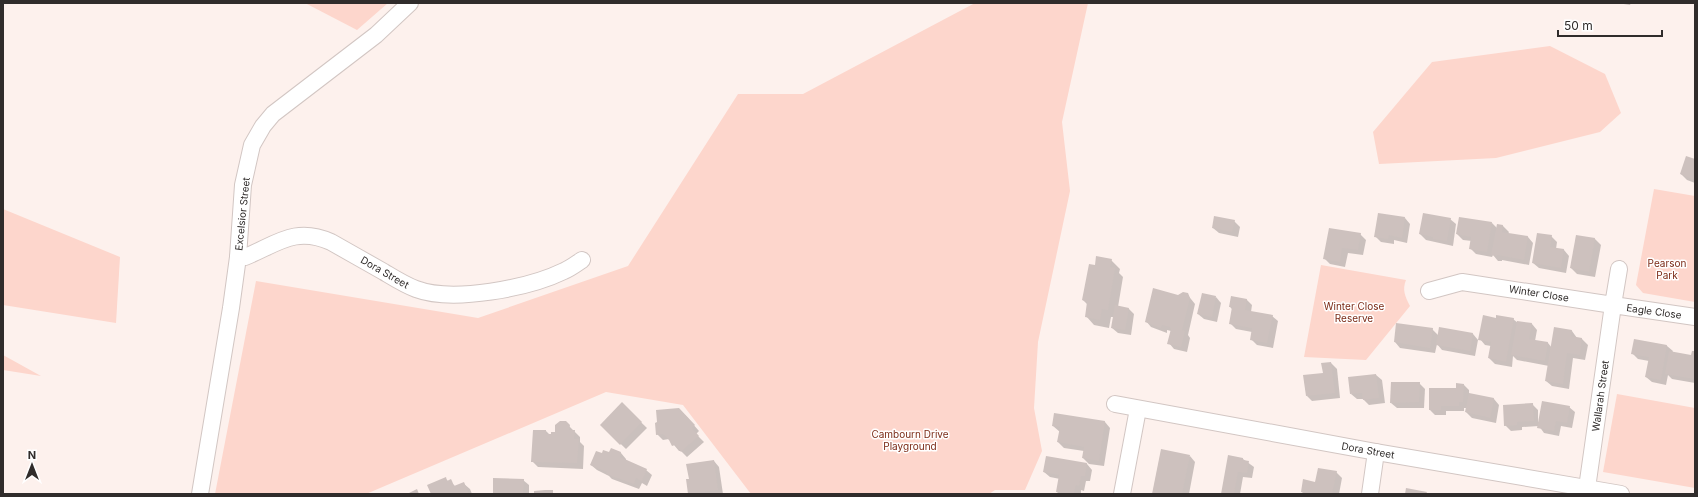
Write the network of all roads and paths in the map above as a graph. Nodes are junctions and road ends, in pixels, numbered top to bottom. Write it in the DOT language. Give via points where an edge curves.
graph roads {
  1 [pos="410,3"];
  2 [pos="238,257"];
  3 [pos="582,260"];
  4 [pos="1618,269"];
  5 [pos="1429,291"];
  6 [pos="1613,305"];
  7 [pos="1695,317"];
  8 [pos="1115,404"];
  9 [pos="1138,409"];
  10 [pos="1376,452"];
  11 [pos="1587,488"];
  12 [pos="200,494"];
  13 [pos="1122,494"];
  14 [pos="1370,494"];
  15 [pos="1621,494"];
  1 -- 2 [label="street, Excelsior Street" via="376,35 273,114 263,126 252,144 243,185"];
  2 -- 3 [label="street, Dora Street" via="250,255 295,236 309,235 319,237 357,256 410,287 447,295 518,287 544,280"];
  2 -- 12 [label="street, Excelsior Street"];
  4 -- 6 [label="street"];
  5 -- 6 [label="street, Winter Close" via="1462,282"];
  6 -- 7 [label="street, Eagle Close"];
  6 -- 11 [label="street, Wallarah Street"];
  8 -- 9 [label="street, Dora Street"];
  9 -- 10 [label="street, Dora Street"];
  9 -- 13 [label="street"];
  10 -- 11 [label="street, Dora Street"];
  10 -- 14 [label="street"];
  11 -- 15 [label="street, Dora Street"];
}
